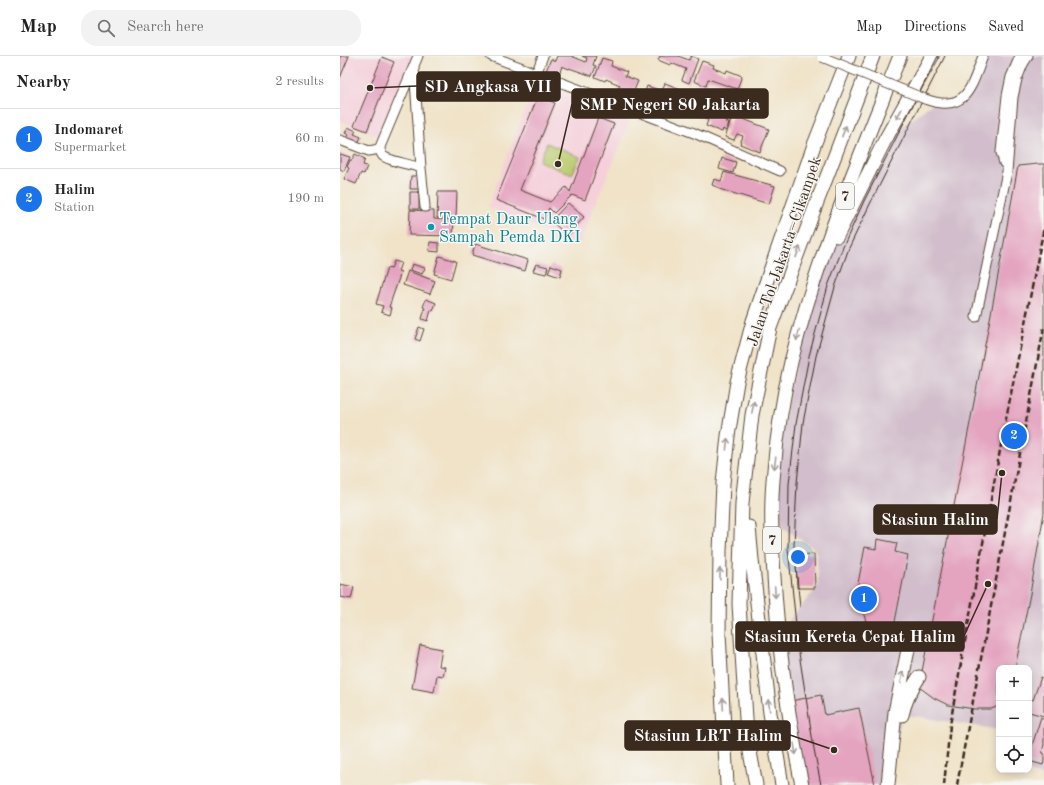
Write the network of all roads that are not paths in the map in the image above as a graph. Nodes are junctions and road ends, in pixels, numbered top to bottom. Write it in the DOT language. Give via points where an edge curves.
graph roads {
  1 [pos="491,56"];
  2 [pos="543,56"];
  3 [pos="821,56"];
  4 [pos="849,56"];
  5 [pos="874,56"];
  6 [pos="900,56"];
  7 [pos="932,56"];
  8 [pos="983,56"];
  9 [pos="1028,56"];
  10 [pos="416,60"];
  11 [pos="1020,61"];
  12 [pos="536,74"];
  13 [pos="340,140"];
  14 [pos="379,149"];
  15 [pos="422,168"];
  16 [pos="780,171"];
  17 [pos="425,207"];
  18 [pos="809,297"];
  19 [pos="976,317"];
  20 [pos="745,487"];
  21 [pos="908,650"];
  22 [pos="919,677"];
  23 [pos="727,785"];
  24 [pos="756,785"];
  25 [pos="782,785"];
  26 [pos="802,785"];
  27 [pos="888,785"];
  28 [pos="897,785"];
  1 -- 12 [label="street"];
  2 -- 12 [label="street"];
  3 -- 8 [label="street, bridge" via="941,104 956,101 968,92"];
  23 -- 4 [label="highway, one-way" via="719,633 720,551 723,483 737,382 770,271 814,145"];
  20 -- 5 [label="highway, Jalan Tol Jakarta–Cikampek / 7, one-way" via="752,415 770,328"];
  6 -- 18 [label="highway, 7" via="830,233"];
  7 -- 18 [label="highway, one-way" via="885,140"];
  9 -- 11 [label="street"];
  10 -- 14 [label="street"];
  10 -- 15 [label="street"];
  11 -- 19 [label="street" via="1013,97 1007,172"];
  12 -- 16 [label="street" via="694,133"];
  13 -- 14 [label="street" via="369,151"];
  14 -- 15 [label="street" via="386,158"];
  15 -- 17 [label="street"];
  18 -- 26 [label="highway, 7, one-way" via="791,363 782,409 771,519 778,633"];
  20 -- 24 [label="highway, Jalan Tol Jakarta–Cikampek / 7" via="742,504 739,604 747,735"];
  25 -- 20 [label="highway, Jalan Tol Jakarta–Cikampek / 7, one-way" via="768,699"];
  27 -- 21 [label="highway, one-way" via="895,712"];
  22 -- 28 [label="highway" via="911,689 902,714"];
}
